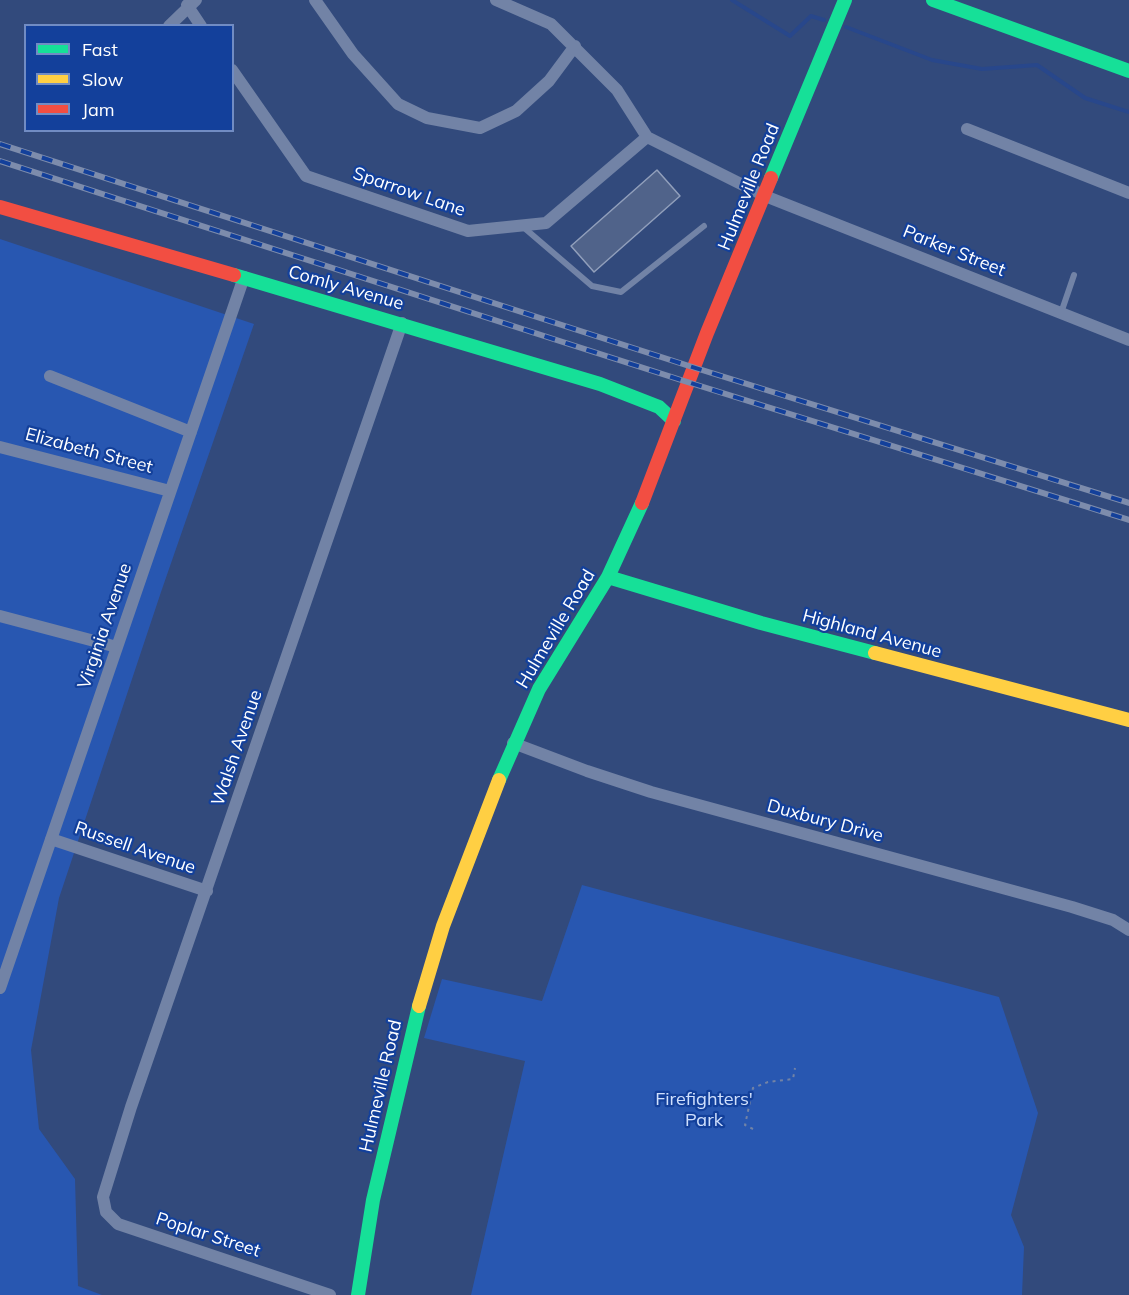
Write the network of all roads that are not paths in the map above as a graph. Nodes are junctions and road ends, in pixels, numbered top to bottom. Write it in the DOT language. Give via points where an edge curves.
graph roads {
  1 [pos="315,0"];
  2 [pos="496,0"];
  3 [pos="845,0"];
  4 [pos="933,0"];
  5 [pos="192,3"];
  6 [pos="171,24"];
  7 [pos="200,24"];
  8 [pos="575,46"];
  9 [pos="1129,71"];
  10 [pos="234,73"];
  11 [pos="968,129"];
  12 [pos="647,137"];
  13 [pos="1129,193"];
  14 [pos="765,196"];
  15 [pos="0,207"];
  16 [pos="522,225"];
  17 [pos="704,226"];
  18 [pos="1074,274"];
  19 [pos="244,277"];
  20 [pos="1061,313"];
  21 [pos="402,323"];
  22 [pos="1129,340"];
  23 [pos="50,376"];
  24 [pos="674,421"];
  25 [pos="191,432"];
  26 [pos="0,447"];
  27 [pos="170,491"];
  28 [pos="608,577"];
  29 [pos="0,616"];
  30 [pos="117,647"];
  31 [pos="1129,720"];
  32 [pos="513,743"];
  33 [pos="51,839"];
  34 [pos="207,891"];
  35 [pos="1129,930"];
  36 [pos="0,988"];
  37 [pos="105,1184"];
  38 [pos="330,1295"];
  39 [pos="358,1295"];
  1 -- 8 [label="street" via="353,54 398,104 427,118 480,128 516,111 549,81"];
  2 -- 8 [label="street" via="551,24"];
  3 -- 14 [label="street, Hulmeville Road"];
  4 -- 9 [label="street"];
  5 -- 6 [label="street"];
  5 -- 7 [label="street"];
  8 -- 12 [label="street" via="617,90"];
  10 -- 16 [label="street, Sparrow Lane" via="306,176 468,231"];
  11 -- 13 [label="street"];
  12 -- 14 [label="street"];
  12 -- 16 [label="street, Sparrow Lane" via="546,223"];
  14 -- 20 [label="street, Parker Street"];
  14 -- 24 [label="street, Hulmeville Road"];
  15 -- 19 [label="street, Comly Avenue"];
  16 -- 17 [label="lane" via="591,286 621,292"];
  18 -- 20 [label="lane"];
  19 -- 21 [label="street, Comly Avenue"];
  19 -- 25 [label="street, Virginia Avenue"];
  20 -- 22 [label="street, Parker Street"];
  21 -- 24 [label="street, Comly Avenue" via="622,392 658,407"];
  21 -- 34 [label="street, Walsh Avenue"];
  23 -- 25 [label="street"];
  24 -- 28 [label="street, Hulmeville Road"];
  25 -- 27 [label="street, Virginia Avenue"];
  26 -- 27 [label="street, Elizabeth Street"];
  27 -- 30 [label="street, Virginia Avenue"];
  28 -- 31 [label="street, Highland Avenue" via="761,623"];
  28 -- 32 [label="street, Hulmeville Road" via="539,689"];
  29 -- 30 [label="street"];
  30 -- 33 [label="street, Virginia Avenue"];
  32 -- 35 [label="street, Duxbury Drive" via="651,792 1072,907 1113,920"];
  32 -- 39 [label="street, Hulmeville Road" via="443,926 415,1018 373,1200"];
  33 -- 34 [label="street, Russell Avenue"];
  33 -- 36 [label="street, Virginia Avenue"];
  34 -- 37 [label="street, Walsh Avenue"];
  37 -- 38 [label="street, Poplar Street" via="103,1205 118,1224"];
}
